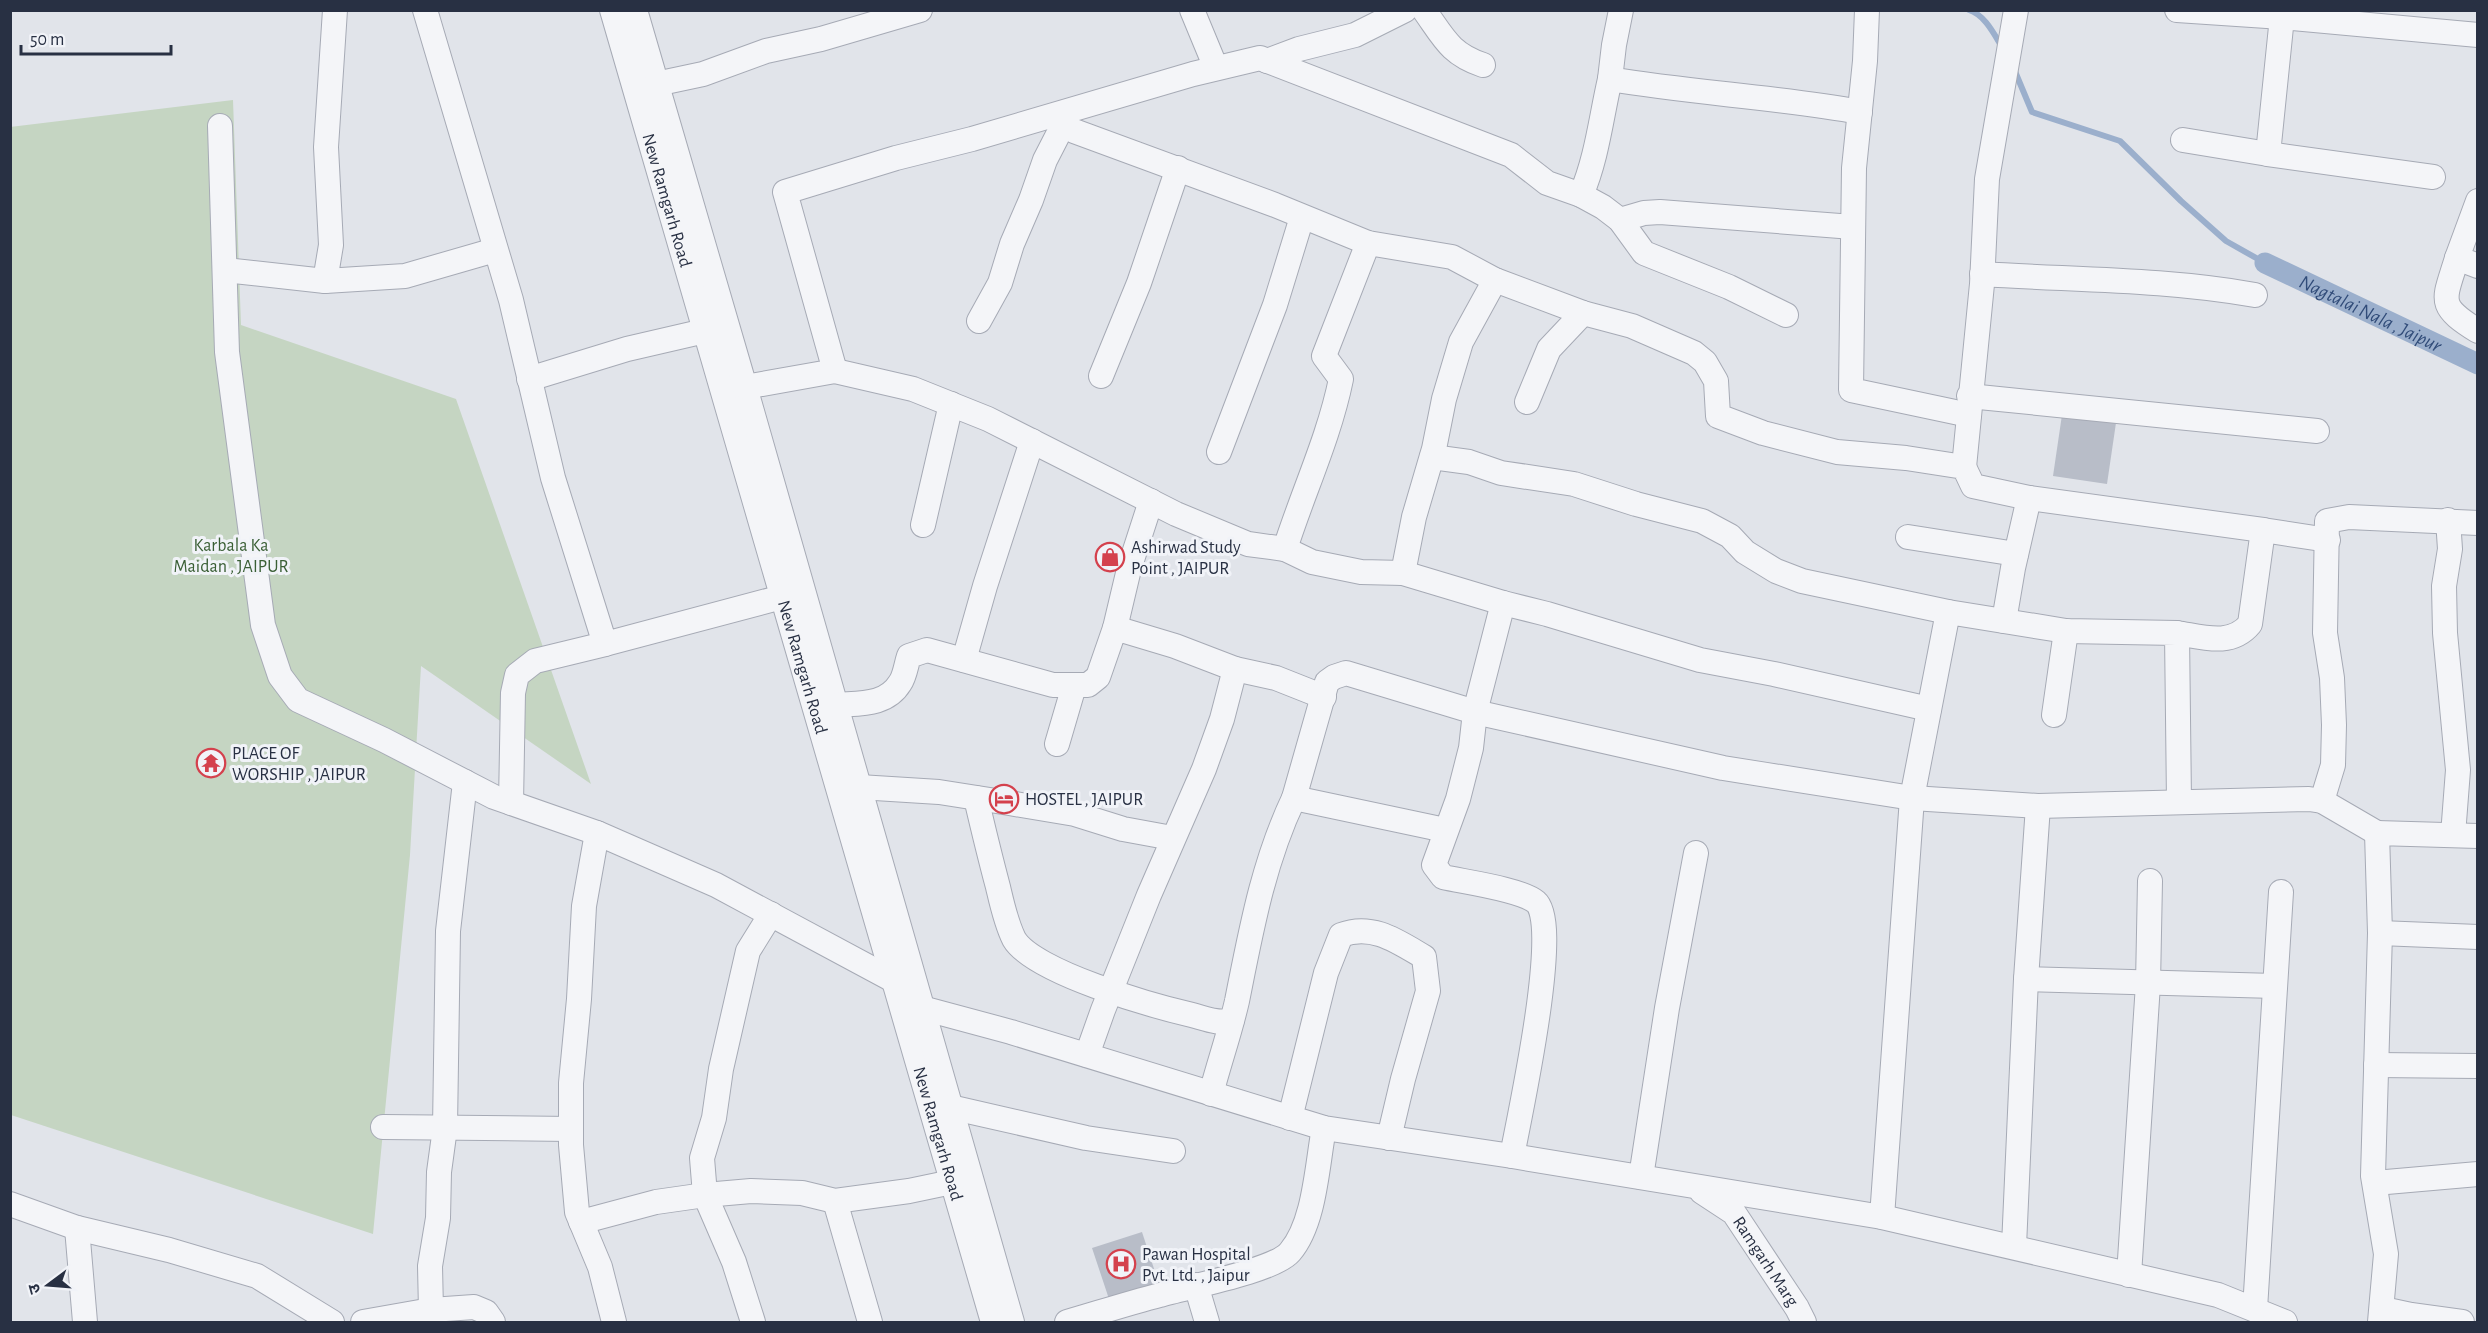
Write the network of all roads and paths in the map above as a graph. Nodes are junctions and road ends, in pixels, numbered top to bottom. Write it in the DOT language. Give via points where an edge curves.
graph roads {
  1 [pos="335,10"];
  2 [pos="425,10"];
  3 [pos="612,10"];
  4 [pos="635,10"];
  5 [pos="920,10"];
  6 [pos="1192,10"];
  7 [pos="1405,10"];
  8 [pos="1425,10"];
  9 [pos="1621,10"];
  10 [pos="1867,10"];
  11 [pos="2016,10"];
  12 [pos="2177,10"];
  13 [pos="2282,17"];
  14 [pos="2478,35"];
  15 [pos="1267,61"];
  16 [pos="1483,65"];
  17 [pos="1216,68"];
  18 [pos="1610,79"];
  19 [pos="656,84"];
  20 [pos="1860,112"];
  21 [pos="1058,119"];
  22 [pos="220,126"];
  23 [pos="2183,140"];
  24 [pos="2268,154"];
  25 [pos="1178,168"];
  26 [pos="2433,177"];
  27 [pos="1581,195"];
  28 [pos="2478,201"];
  29 [pos="1302,217"];
  30 [pos="1620,220"];
  31 [pos="1853,227"];
  32 [pos="1368,243"];
  33 [pos="495,250"];
  34 [pos="2467,262"];
  35 [pos="225,270"];
  36 [pos="1982,274"];
  37 [pos="1495,280"];
  38 [pos="325,281"];
  39 [pos="2255,295"];
  40 [pos="1583,314"];
  41 [pos="1786,315"];
  42 [pos="979,321"];
  43 [pos="716,328"];
  44 [pos="2478,331"];
  45 [pos="835,372"];
  46 [pos="1101,376"];
  47 [pos="529,379"];
  48 [pos="745,387"];
  49 [pos="1527,402"];
  50 [pos="951,404"];
  51 [pos="1969,405"];
  52 [pos="2318,431"];
  53 [pos="1032,441"];
  54 [pos="1219,452"];
  55 [pos="1432,456"];
  56 [pos="1964,467"];
  57 [pos="2029,498"];
  58 [pos="1151,501"];
  59 [pos="2448,520"];
  60 [pos="2478,523"];
  61 [pos="923,525"];
  62 [pos="2263,530"];
  63 [pos="1908,537"];
  64 [pos="2328,540"];
  65 [pos="1285,549"];
  66 [pos="2016,554"];
  67 [pos="1402,573"];
  68 [pos="782,597"];
  69 [pos="1503,603"];
  70 [pos="1948,612"];
  71 [pos="2004,621"];
  72 [pos="1115,628"];
  73 [pos="2066,631"];
  74 [pos="2177,633"];
  75 [pos="605,644"];
  76 [pos="964,660"];
  77 [pos="1235,669"];
  78 [pos="1074,686"];
  79 [pos="1324,697"];
  80 [pos="836,705"];
  81 [pos="1929,709"];
  82 [pos="1475,712"];
  83 [pos="2054,715"];
  84 [pos="1057,744"];
  85 [pos="465,782"];
  86 [pos="859,787"];
  87 [pos="976,798"];
  88 [pos="1294,798"];
  89 [pos="1911,798"];
  90 [pos="2322,801"];
  91 [pos="2179,802"];
  92 [pos="512,803"];
  93 [pos="2038,806"];
  94 [pos="1445,830"];
  95 [pos="597,833"];
  96 [pos="2377,833"];
  97 [pos="2453,836"];
  98 [pos="2478,836"];
  99 [pos="1172,838"];
  100 [pos="1696,853"];
  101 [pos="2150,881"];
  102 [pos="2281,892"];
  103 [pos="771,915"];
  104 [pos="2380,933"];
  105 [pos="2478,937"];
  106 [pos="2026,979"];
  107 [pos="893,980"];
  108 [pos="2148,984"];
  109 [pos="2275,986"];
  110 [pos="1110,993"];
  111 [pos="922,1008"];
  112 [pos="1232,1020"];
  113 [pos="1087,1056"];
  114 [pos="2376,1065"];
  115 [pos="2478,1066"];
  116 [pos="1210,1094"];
  117 [pos="950,1107"];
  118 [pos="1290,1118"];
  119 [pos="383,1127"];
  120 [pos="445,1128"];
  121 [pos="1324,1128"];
  122 [pos="572,1129"];
  123 [pos="1389,1138"];
  124 [pos="1173,1151"];
  125 [pos="1512,1156"];
  126 [pos="2478,1174"];
  127 [pos="1641,1177"];
  128 [pos="952,1182"];
  129 [pos="2375,1183"];
  130 [pos="1693,1186"];
  131 [pos="705,1196"];
  132 [pos="835,1201"];
  133 [pos="10,1204"];
  134 [pos="1882,1217"];
  135 [pos="581,1222"];
  136 [pos="77,1228"];
  137 [pos="2014,1246"];
  138 [pos="2129,1275"];
  139 [pos="1196,1285"];
  140 [pos="2255,1309"];
  141 [pos="431,1310"];
  142 [pos="2382,1316"];
  143 [pos="84,1323"];
  144 [pos="332,1323"];
  145 [pos="363,1323"];
  146 [pos="493,1323"];
  147 [pos="614,1323"];
  148 [pos="753,1323"];
  149 [pos="870,1323"];
  150 [pos="993,1323"];
  151 [pos="1012,1323"];
  152 [pos="1067,1323"];
  153 [pos="1207,1323"];
  154 [pos="1804,1323"];
  155 [pos="2285,1323"];
  156 [pos="2462,1323"];
  1 -- 38 [label="street" via="326,147 330,245"];
  2 -- 33 [label="street"];
  3 -- 43 [label="street, New Ramgarh Road"];
  4 -- 19 [label="street, New Ramgarh Road"];
  5 -- 19 [label="street" via="766,51 703,74"];
  6 -- 17 [label="street"];
  7 -- 15 [label="street" via="1354,35"];
  8 -- 16 [label="street" via="1449,45 1463,58"];
  9 -- 18 [label="street"];
  10 -- 20 [label="street"];
  11 -- 36 [label="street" via="1987,179"];
  12 -- 13 [label="street"];
  13 -- 14 [label="street"];
  13 -- 24 [label="street"];
  15 -- 17 [label="street" via="1260,58"];
  15 -- 27 [label="street" via="1510,155 1547,183"];
  17 -- 21 [label="street"];
  18 -- 20 [label="street"];
  18 -- 27 [label="street" via="1592,170"];
  19 -- 43 [label="street, New Ramgarh Road"];
  20 -- 31 [label="street"];
  21 -- 25 [label="street" via="1074,131"];
  21 -- 42 [label="street" via="1000,283"];
  21 -- 45 [label="street" via="896,158 785,192"];
  22 -- 35 [label="street"];
  23 -- 24 [label="street"];
  24 -- 26 [label="street"];
  25 -- 29 [label="street"];
  25 -- 46 [label="street" via="1139,283"];
  27 -- 30 [label="street"];
  28 -- 34 [label="street"];
  29 -- 32 [label="street"];
  29 -- 54 [label="street" via="1275,305"];
  30 -- 31 [label="street" via="1660,212"];
  30 -- 41 [label="street" via="1644,253 1729,286"];
  31 -- 51 [label="street" via="1851,390"];
  32 -- 37 [label="street" via="1452,257"];
  32 -- 65 [label="street" via="1324,356 1341,379 1334,413"];
  33 -- 38 [label="street" via="405,276"];
  33 -- 47 [label="street"];
  34 -- 44 [label="street" via="2445,296 2446,304 2457,319"];
  35 -- 38 [label="street"];
  35 -- 85 [label="street" via="227,352 263,626 280,676 298,700"];
  36 -- 39 [label="street" via="2140,281"];
  36 -- 51 [label="street"];
  37 -- 40 [label="street"];
  37 -- 55 [label="street" via="1461,342"];
  40 -- 49 [label="street" via="1549,349"];
  40 -- 56 [label="street" via="1632,326 1694,353 1705,362 1716,381 1718,416 1763,433 1837,452"];
  43 -- 47 [label="street" via="627,349"];
  43 -- 48 [label="street, New Ramgarh Road"];
  43 -- 68 [label="street, New Ramgarh Road"];
  45 -- 48 [label="street"];
  45 -- 50 [label="street" via="913,389"];
  47 -- 75 [label="street" via="553,478"];
  48 -- 80 [label="street, New Ramgarh Road"];
  50 -- 53 [label="street"];
  50 -- 61 [label="street"];
  51 -- 52 [label="street"];
  51 -- 56 [label="street"];
  53 -- 58 [label="street"];
  53 -- 76 [label="street"];
  55 -- 67 [label="street"];
  55 -- 70 [label="street" via="1469,462 1501,473 1574,484 1702,521 1730,536 1745,552 1776,571 1802,581"];
  56 -- 57 [label="street" via="1973,486"];
  57 -- 62 [label="street"];
  57 -- 66 [label="street"];
  58 -- 65 [label="street" via="1248,544"];
  58 -- 72 [label="street"];
  59 -- 60 [label="street"];
  59 -- 64 [label="street" via="2349,517 2327,521"];
  59 -- 97 [label="street" via="2445,633 2458,770"];
  62 -- 64 [label="street"];
  62 -- 74 [label="street" via="2250,624 2242,634 2211,638"];
  63 -- 66 [label="street"];
  64 -- 90 [label="street" via="2325,633 2334,725 2332,765"];
  65 -- 67 [label="street" via="1312,562 1361,572"];
  66 -- 71 [label="street"];
  67 -- 69 [label="street"];
  68 -- 75 [label="street"];
  68 -- 107 [label="street, New Ramgarh Road"];
  69 -- 81 [label="street" via="1700,660"];
  69 -- 82 [label="street"];
  70 -- 71 [label="street"];
  70 -- 81 [label="street"];
  71 -- 73 [label="street"];
  72 -- 77 [label="street"];
  72 -- 78 [label="street" via="1098,676 1088,686"];
  73 -- 74 [label="street"];
  73 -- 83 [label="street"];
  74 -- 91 [label="street"];
  75 -- 92 [label="street" via="535,661 517,675 513,693"];
  76 -- 78 [label="street" via="1053,685"];
  76 -- 80 [label="street" via="919,651 909,656 901,683 887,697 876,702"];
  77 -- 79 [label="street" via="1276,678"];
  77 -- 99 [label="street" via="1204,769"];
  78 -- 84 [label="street"];
  79 -- 82 [label="street" via="1327,682 1346,673"];
  79 -- 88 [label="street"];
  80 -- 86 [label="street, New Ramgarh Road"];
  81 -- 89 [label="street"];
  82 -- 89 [label="street" via="1723,768"];
  82 -- 94 [label="street" via="1472,748"];
  85 -- 92 [label="street"];
  85 -- 120 [label="street" via="448,931"];
  86 -- 87 [label="street"];
  86 -- 111 [label="street, New Ramgarh Road"];
  87 -- 99 [label="street" via="1075,814 1123,829"];
  87 -- 110 [label="street" via="1015,940 1034,958"];
  88 -- 94 [label="street"];
  88 -- 112 [label="street" via="1271,855"];
  89 -- 93 [label="street"];
  89 -- 134 [label="street"];
  90 -- 91 [label="street"];
  90 -- 96 [label="street"];
  91 -- 93 [label="street"];
  92 -- 95 [label="street"];
  93 -- 106 [label="street"];
  94 -- 125 [label="street" via="1434,865 1443,877 1522,895 1538,903 1543,913 1541,992"];
  95 -- 103 [label="street" via="716,885"];
  95 -- 122 [label="street" via="584,906 571,1083"];
  96 -- 97 [label="street"];
  96 -- 104 [label="street"];
  97 -- 98 [label="street"];
  99 -- 110 [label="street"];
  100 -- 127 [label="street"];
  101 -- 108 [label="street"];
  102 -- 109 [label="street"];
  103 -- 107 [label="street"];
  103 -- 131 [label="street" via="748,951 732,1016 714,1118 702,1158"];
  104 -- 105 [label="street"];
  104 -- 114 [label="street"];
  106 -- 108 [label="street"];
  106 -- 137 [label="street"];
  107 -- 111 [label="street"];
  107 -- 128 [label="street, New Ramgarh Road"];
  108 -- 109 [label="street"];
  108 -- 138 [label="street"];
  109 -- 140 [label="street"];
  110 -- 112 [label="street" via="1194,1016"];
  110 -- 113 [label="street"];
  111 -- 113 [label="street"];
  111 -- 117 [label="street, New Ramgarh Road"];
  112 -- 116 [label="street"];
  113 -- 116 [label="street"];
  114 -- 115 [label="street"];
  114 -- 129 [label="street"];
  116 -- 118 [label="street"];
  117 -- 124 [label="street" via="1086,1138"];
  117 -- 151 [label="street, New Ramgarh Road"];
  118 -- 121 [label="street"];
  118 -- 123 [label="street" via="1326,973 1341,935 1355,929 1390,936 1424,957 1428,991"];
  119 -- 120 [label="street"];
  120 -- 122 [label="street"];
  120 -- 141 [label="street" via="430,1266"];
  121 -- 123 [label="street"];
  121 -- 139 [label="street" via="1310,1209 1289,1254 1255,1270"];
  122 -- 135 [label="street" via="577,1212"];
  123 -- 125 [label="street"];
  125 -- 127 [label="street"];
  126 -- 129 [label="street"];
  127 -- 130 [label="street"];
  128 -- 132 [label="street"];
  128 -- 150 [label="street, New Ramgarh Road"];
  129 -- 142 [label="street" via="2386,1254"];
  130 -- 134 [label="street"];
  130 -- 154 [label="street, Ramgarh Marg" via="1734,1213"];
  131 -- 132 [label="street" via="751,1191 802,1193"];
  131 -- 135 [label="street" via="656,1202"];
  131 -- 148 [label="street" via="734,1262"];
  132 -- 149 [label="street"];
  133 -- 136 [label="street"];
  134 -- 137 [label="street"];
  135 -- 147 [label="street" via="600,1267"];
  136 -- 143 [label="street"];
  136 -- 144 [label="street" via="257,1276"];
  137 -- 138 [label="street"];
  138 -- 140 [label="street" via="2218,1295"];
  139 -- 152 [label="street"];
  139 -- 153 [label="street"];
  140 -- 155 [label="street"];
  141 -- 145 [label="street"];
  141 -- 146 [label="street" via="474,1307 486,1312"];
  142 -- 156 [label="street"];
}
